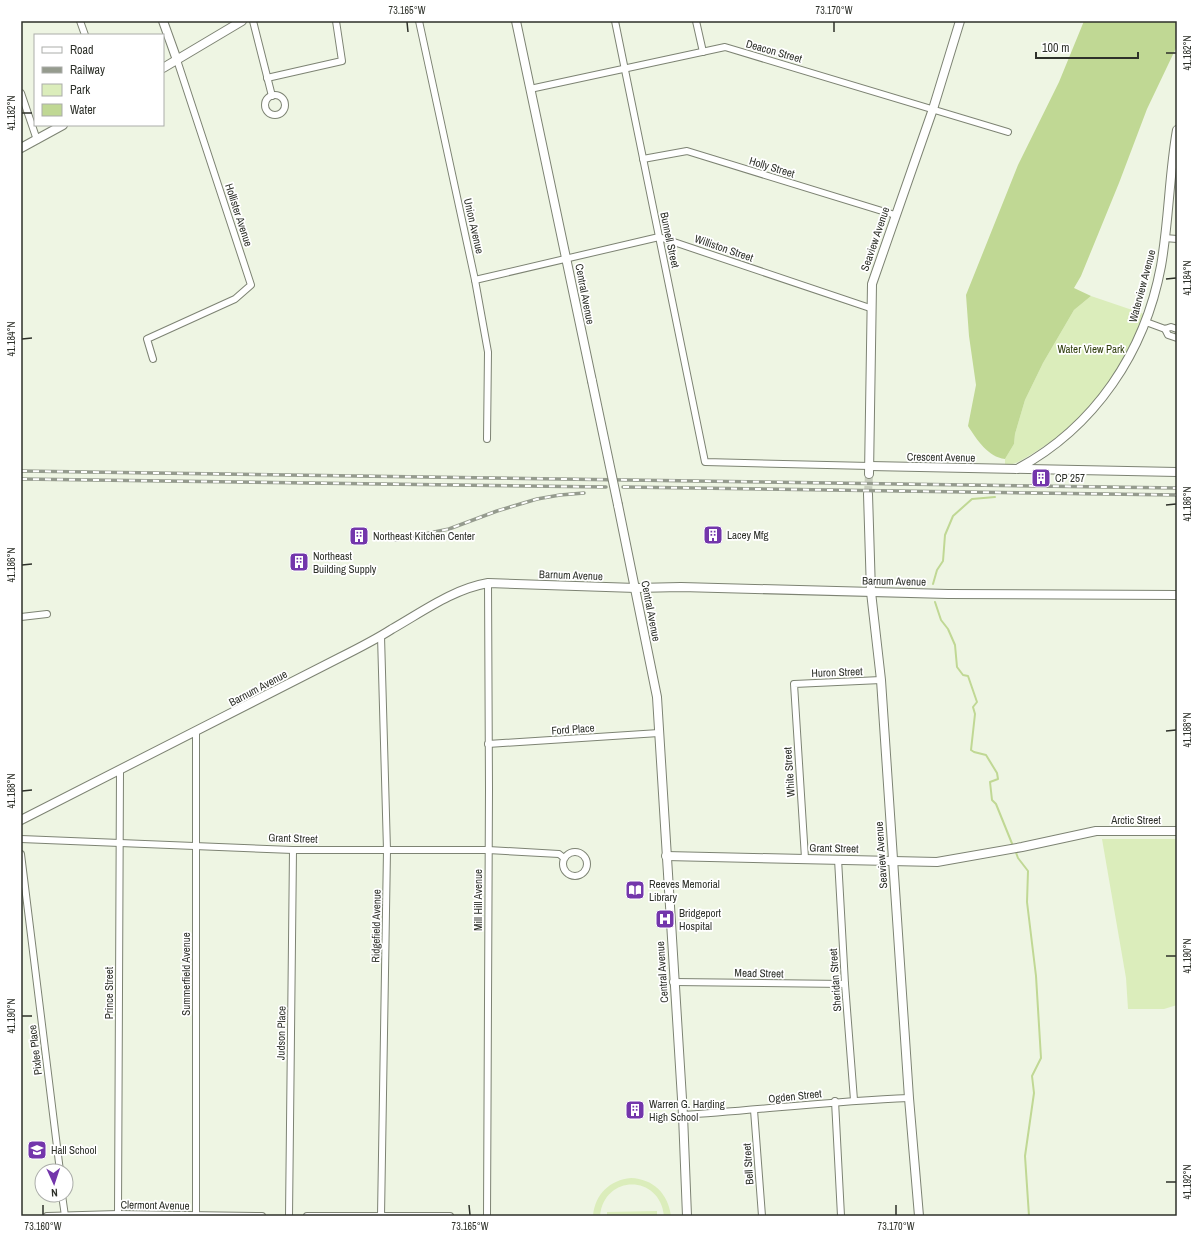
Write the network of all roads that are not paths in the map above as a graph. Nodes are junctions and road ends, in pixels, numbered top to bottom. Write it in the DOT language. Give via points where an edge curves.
graph roads {
  1 [pos="80,21"];
  2 [pos="163,21"];
  3 [pos="242,21"];
  4 [pos="253,21"];
  5 [pos="336,21"];
  6 [pos="419,21"];
  7 [pos="516,21"];
  8 [pos="614,21"];
  9 [pos="696,21"];
  10 [pos="960,21"];
  11 [pos="85,34"];
  12 [pos="703,52"];
  13 [pos="176,60"];
  14 [pos="164,67"];
  15 [pos="625,68"];
  16 [pos="267,78"];
  17 [pos="530,89"];
  18 [pos="21,93"];
  19 [pos="272,96"];
  20 [pos="933,109"];
  21 [pos="61,126"];
  22 [pos="1177,130"];
  23 [pos="1008,132"];
  24 [pos="37,140"];
  25 [pos="21,148"];
  26 [pos="643,159"];
  27 [pos="895,215"];
  28 [pos="659,237"];
  29 [pos="1165,238"];
  30 [pos="1177,239"];
  31 [pos="567,258"];
  32 [pos="475,280"];
  33 [pos="870,308"];
  34 [pos="1146,322"];
  35 [pos="1165,329"];
  36 [pos="1177,329"];
  37 [pos="1177,338"];
  38 [pos="153,359"];
  39 [pos="487,439"];
  40 [pos="705,462"];
  41 [pos="1017,469"];
  42 [pos="869,470"];
  43 [pos="1177,472"];
  44 [pos="868,494"];
  45 [pos="488,583"];
  46 [pos="636,588"];
  47 [pos="871,592"];
  48 [pos="1177,595"];
  49 [pos="47,614"];
  50 [pos="21,617"];
  51 [pos="381,636"];
  52 [pos="881,680"];
  53 [pos="794,684"];
  54 [pos="196,733"];
  55 [pos="659,733"];
  56 [pos="488,744"];
  57 [pos="120,771"];
  58 [pos="21,820"];
  59 [pos="1096,831"];
  60 [pos="1177,831"];
  61 [pos="21,839"];
  62 [pos="119,843"];
  63 [pos="197,845"];
  64 [pos="293,850"];
  65 [pos="387,850"];
  66 [pos="488,850"];
  67 [pos="21,854"];
  68 [pos="666,856"];
  69 [pos="564,858"];
  70 [pos="805,858"];
  71 [pos="838,859"];
  72 [pos="893,860"];
  73 [pos="673,982"];
  74 [pos="845,984"];
  75 [pos="909,1098"];
  76 [pos="854,1100"];
  77 [pos="835,1101"];
  78 [pos="754,1110"];
  79 [pos="683,1115"];
  80 [pos="59,1163"];
  81 [pos="63,1203"];
  82 [pos="118,1214"];
  83 [pos="47,1216"];
  84 [pos="65,1216"];
  85 [pos="196,1216"];
  86 [pos="262,1216"];
  87 [pos="289,1216"];
  88 [pos="308,1216"];
  89 [pos="381,1216"];
  90 [pos="450,1216"];
  91 [pos="487,1216"];
  92 [pos="687,1216"];
  93 [pos="762,1216"];
  94 [pos="841,1216"];
  95 [pos="919,1216"];
  1 -- 11 [label="street"];
  2 -- 13 [label="main road, Hollister Avenue"];
  3 -- 13 [label="main road"];
  4 -- 16 [label="street"];
  5 -- 16 [label="street" via="342,61"];
  6 -- 32 [label="street, Union Avenue"];
  7 -- 17 [label="main road, Central Avenue"];
  8 -- 15 [label="street, Bunnell Street"];
  9 -- 12 [label="street"];
  10 -- 20 [label="main road, Seaview Avenue"];
  12 -- 15 [label="street, Deacon Street"];
  12 -- 20 [label="street, Deacon Street" via="726,47"];
  13 -- 14 [label="main road"];
  13 -- 38 [label="street, Hollister Avenue" via="250,285 235,299 147,339"];
  15 -- 17 [label="street, Deacon Street"];
  15 -- 26 [label="street, Bunnell Street"];
  16 -- 19 [label="street"];
  17 -- 31 [label="main road, Central Avenue"];
  18 -- 24 [label="street"];
  20 -- 23 [label="street, Deacon Street"];
  20 -- 27 [label="main road, Seaview Avenue"];
  21 -- 24 [label="main road"];
  22 -- 29 [label="main road, Waterview Avenue"];
  24 -- 25 [label="main road"];
  26 -- 27 [label="street, Holly Street" via="687,151"];
  26 -- 28 [label="street, Bunnell Street"];
  27 -- 33 [label="main road, Seaview Avenue" via="872,284"];
  28 -- 31 [label="street"];
  28 -- 33 [label="street, Williston Street"];
  28 -- 40 [label="street, Bunnell Street"];
  29 -- 30 [label="street"];
  29 -- 34 [label="main road, Waterview Avenue" via="1161,266"];
  31 -- 32 [label="street"];
  31 -- 46 [label="main road, Central Avenue, bridge"];
  32 -- 39 [label="street, Union Avenue" via="488,352"];
  33 -- 42 [label="main road, Seaview Avenue"];
  34 -- 35 [label="street"];
  34 -- 41 [label="main road, Waterview Avenue" via="1122,370 1093,410 1060,441"];
  35 -- 36 [label="street"];
  35 -- 37 [label="street" via="1168,335"];
  40 -- 42 [label="street, Crescent Avenue"];
  41 -- 42 [label="main road, Crescent Avenue"];
  41 -- 43 [label="main road, Crescent Avenue"];
  44 -- 47 [label="main road, Seaview Avenue"];
  45 -- 46 [label="main road, Barnum Avenue"];
  45 -- 51 [label="main road, Barnum Avenue" via="469,587 434,604"];
  45 -- 56 [label="street, Mill Hill Avenue"];
  46 -- 47 [label="main road, Barnum Avenue"];
  46 -- 55 [label="main road, Central Avenue" via="657,697"];
  47 -- 48 [label="main road, Barnum Avenue"];
  47 -- 52 [label="main road, Seaview Avenue"];
  49 -- 50 [label="street"];
  51 -- 54 [label="main road, Barnum Avenue"];
  51 -- 65 [label="street, Ridgefield Avenue"];
  52 -- 53 [label="street, Huron Street"];
  52 -- 72 [label="main road, Seaview Avenue"];
  53 -- 70 [label="street, White Street"];
  54 -- 57 [label="main road, Barnum Avenue"];
  54 -- 63 [label="street, Summerfield Avenue"];
  55 -- 56 [label="street, Ford Place"];
  55 -- 68 [label="main road, Central Avenue"];
  56 -- 66 [label="street, Mill Hill Avenue"];
  57 -- 58 [label="main road, Barnum Avenue"];
  57 -- 62 [label="street, Prince Street"];
  59 -- 60 [label="main road, Arctic Street"];
  59 -- 72 [label="main road, Grant Street" via="937,862"];
  61 -- 62 [label="street, Grant Street"];
  62 -- 63 [label="street, Grant Street"];
  62 -- 82 [label="street, Prince Street"];
  63 -- 64 [label="street, Grant Street"];
  63 -- 85 [label="street, Summerfield Avenue"];
  64 -- 65 [label="street, Grant Street"];
  64 -- 87 [label="street, Judson Place"];
  65 -- 66 [label="street, Grant Street"];
  65 -- 89 [label="street, Ridgefield Avenue"];
  66 -- 69 [label="street, Grant Street" via="559,854"];
  66 -- 91 [label="street, Mill Hill Avenue"];
  67 -- 80 [label="street, Pixlee Place"];
  68 -- 70 [label="main road, Grant Street"];
  68 -- 73 [label="main road, Central Avenue"];
  69 -- 69 [label="street, Grant Street" via="563,866 570,875 578,876 585,871 587,864 581,854 570,853"];
  70 -- 71 [label="main road, Grant Street"];
  71 -- 72 [label="main road, Grant Street"];
  71 -- 74 [label="street, Sheridan Street"];
  72 -- 75 [label="main road, Seaview Avenue"];
  73 -- 74 [label="street, Mead Street"];
  73 -- 79 [label="main road, Central Avenue"];
  74 -- 76 [label="street, Sheridan Street"];
  75 -- 76 [label="street, Ogden Street"];
  75 -- 95 [label="main road, Seaview Avenue"];
  76 -- 77 [label="street, Ogden Street"];
  77 -- 78 [label="street, Ogden Street"];
  77 -- 94 [label="street"];
  78 -- 79 [label="street, Ogden Street"];
  78 -- 93 [label="street, Bell Street"];
  79 -- 92 [label="main road, Central Avenue"];
  81 -- 84 [label="street"];
  82 -- 84 [label="street, Clermont Avenue"];
  82 -- 85 [label="street, Clermont Avenue"];
  83 -- 84 [label="street, Clermont Avenue"];
  85 -- 86 [label="street, Clermont Avenue"];
  88 -- 89 [label="street"];
  89 -- 90 [label="street"];
}
